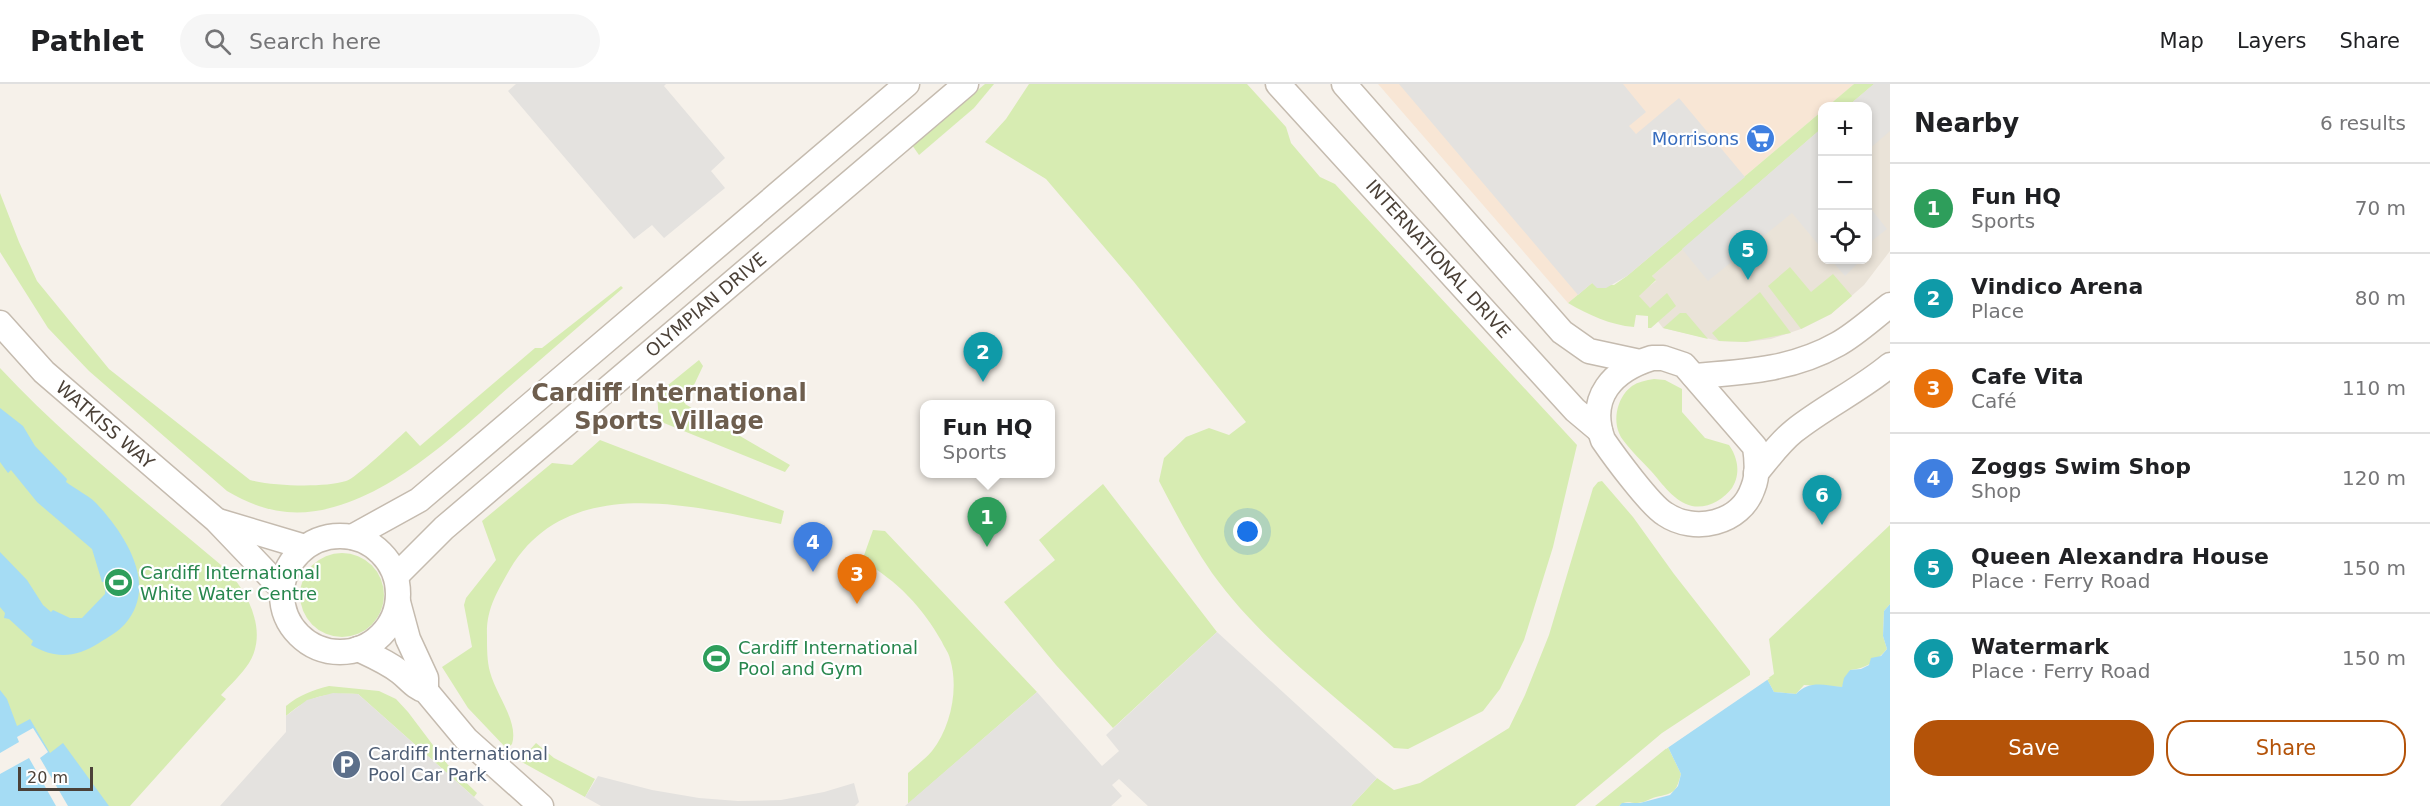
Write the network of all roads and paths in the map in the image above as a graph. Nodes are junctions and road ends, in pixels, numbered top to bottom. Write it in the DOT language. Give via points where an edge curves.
graph roads {
  1 [pos="907,84"];
  2 [pos="966,84"];
  3 [pos="1278,84"];
  4 [pos="1344,84"];
  5 [pos="1890,305"];
  6 [pos="0,323"];
  7 [pos="1640,362"];
  8 [pos="1890,365"];
  9 [pos="1694,376"];
  10 [pos="1600,431"];
  11 [pos="1756,473"];
  12 [pos="216,520"];
  13 [pos="352,537"];
  14 [pos="305,547"];
  15 [pos="396,576"];
  16 [pos="282,589"];
  17 [pos="398,602"];
  18 [pos="358,650"];
  19 [pos="426,691"];
  20 [pos="541,806"];
  1 -- 13 [label="street, OLYMPIAN DRIVE" via="419,500"];
  2 -- 15 [label="street, OLYMPIAN DRIVE" via="444,528"];
  3 -- 10 [label="street, INTERNATIONAL DRIVE" via="1575,410"];
  4 -- 7 [label="street" via="1562,332 1588,351"];
  5 -- 9 [label="street" via="1839,344 1797,362 1756,372"];
  6 -- 12 [label="street, WATKISS WAY" via="58,385"];
  7 -- 9 [label="street" via="1663,358 1684,365"];
  7 -- 10 [label="street" via="1618,373 1609,383 1599,408"];
  8 -- 11 [label="street" via="1793,431"];
  9 -- 11 [label="street" via="1755,447"];
  10 -- 11 [label="street" via="1611,452 1664,514 1692,525 1721,521 1734,514 1754,488"];
  12 -- 14 [label="street, WATKISS WAY"];
  12 -- 16 [label="street, WATKISS WAY"];
  13 -- 14 [label="street" via="320,539"];
  13 -- 15 [label="street" via="379,550"];
  14 -- 16 [label="street" via="290,566"];
  15 -- 17 [label="street"];
  16 -- 18 [label="street" via="286,616 304,640 334,652"];
  17 -- 18 [label="street" via="391,623 377,639"];
  17 -- 19 [label="street" via="408,639 426,678"];
  18 -- 19 [label="street" via="379,658"];
  19 -- 20 [label="street" via="466,739"];
}
